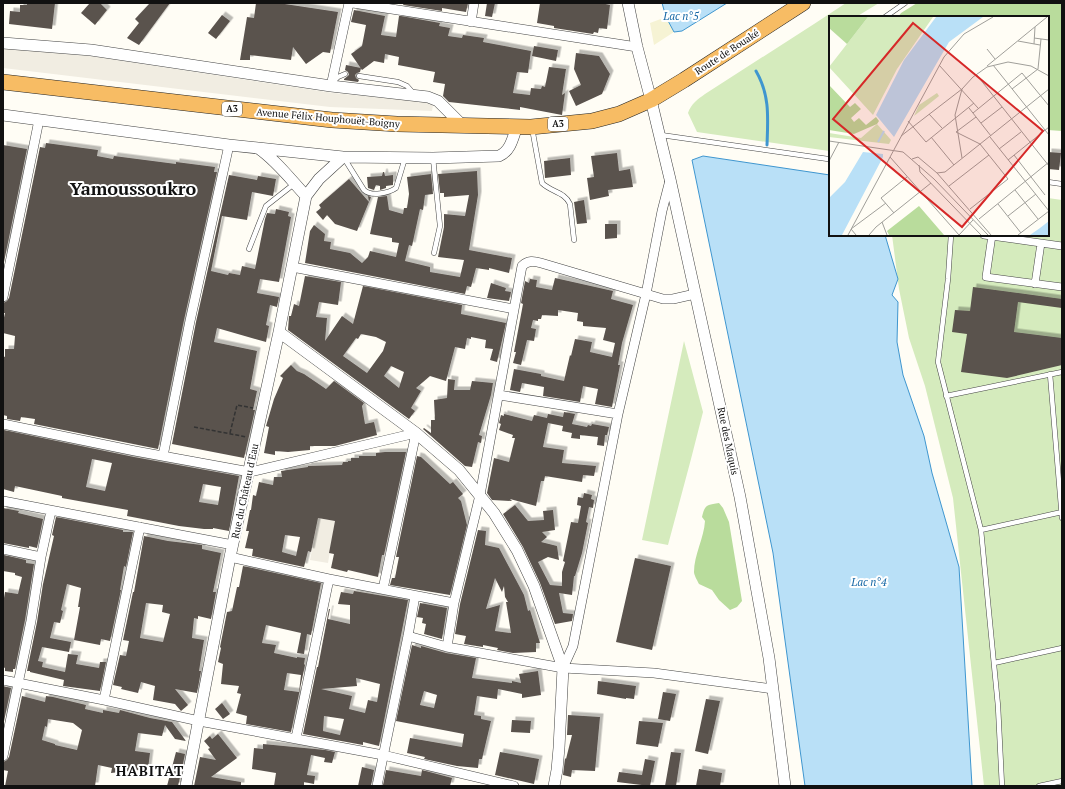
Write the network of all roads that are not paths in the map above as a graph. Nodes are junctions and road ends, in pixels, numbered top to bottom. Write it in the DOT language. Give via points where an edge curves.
graph roads {
  1 [pos="349,3"];
  2 [pos="353,3"];
  3 [pos="474,3"];
  4 [pos="628,3"];
  5 [pos="803,3"];
  6 [pos="905,3"];
  7 [pos="886,16"];
  8 [pos="471,22"];
  9 [pos="3,43"];
  10 [pos="637,47"];
  11 [pos="345,74"];
  12 [pos="359,76"];
  13 [pos="3,82"];
  14 [pos="331,85"];
  15 [pos="415,95"];
  16 [pos="651,100"];
  17 [pos="3,115"];
  18 [pos="39,120"];
  19 [pos="462,125"];
  20 [pos="524,126"];
  21 [pos="659,135"];
  22 [pos="228,145"];
  23 [pos="258,148"];
  24 [pos="343,157"];
  25 [pos="405,157"];
  26 [pos="433,158"];
  27 [pos="828,159"];
  28 [pos="670,179"];
  29 [pos="1049,182"];
  30 [pos="294,184"];
  31 [pos="1062,184"];
  32 [pos="306,196"];
  33 [pos="952,236"];
  34 [pos="989,236"];
  35 [pos="996,236"];
  36 [pos="574,240"];
  37 [pos="1041,243"];
  38 [pos="1062,246"];
  39 [pos="249,249"];
  40 [pos="434,253"];
  41 [pos="292,267"];
  42 [pos="1035,284"];
  43 [pos="1062,287"];
  44 [pos="646,294"];
  45 [pos="695,294"];
  46 [pos="3,297"];
  47 [pos="514,309"];
  48 [pos="279,332"];
  49 [pos="1062,372"];
  50 [pos="1050,374"];
  51 [pos="499,395"];
  52 [pos="946,396"];
  53 [pos="618,414"];
  54 [pos="3,424"];
  55 [pos="416,433"];
  56 [pos="163,456"];
  57 [pos="250,472"];
  58 [pos="480,495"];
  59 [pos="3,501"];
  60 [pos="51,511"];
  61 [pos="1062,513"];
  62 [pos="1062,518"];
  63 [pos="140,526"];
  64 [pos="981,530"];
  65 [pos="233,545"];
  66 [pos="3,549"];
  67 [pos="41,557"];
  68 [pos="230,557"];
  69 [pos="329,579"];
  70 [pos="384,589"];
  71 [pos="415,596"];
  72 [pos="454,603"];
  73 [pos="408,636"];
  74 [pos="447,646"];
  75 [pos="1062,648"];
  76 [pos="994,663"];
  77 [pos="563,668"];
  78 [pos="3,680"];
  79 [pos="18,683"];
  80 [pos="773,689"];
  81 [pos="104,700"];
  82 [pos="199,721"];
  83 [pos="296,738"];
  84 [pos="383,755"];
  85 [pos="3,756"];
  86 [pos="1062,781"];
  87 [pos="186,786"];
  88 [pos="377,786"];
  89 [pos="514,786"];
  90 [pos="554,786"];
  91 [pos="785,786"];
  92 [pos="1002,786"];
  93 [pos="1039,786"];
  1 -- 14 [label="street"];
  2 -- 8 [label="street"];
  3 -- 8 [label="street"];
  4 -- 10 [label="street, Rue des Maquis"];
  5 -- 16 [label="highway, Route de Bouaké / A3"];
  6 -- 7 [label="lane"];
  8 -- 10 [label="street"];
  9 -- 14 [label="street" via="91,50"];
  10 -- 16 [label="street, Rue des Maquis"];
  11 -- 14 [label="lane"];
  12 -- 15 [label="lane" via="398,82 407,86"];
  13 -- 19 [label="highway, Avenue Félix Houphouët-Boigny / A3" via="332,120"];
  14 -- 15 [label="street"];
  15 -- 19 [label="street" via="434,98"];
  16 -- 20 [label="highway, Avenue Félix Houphouët-Boigny / A3" via="619,114 592,121"];
  16 -- 21 [label="street, Rue des Maquis"];
  17 -- 18 [label="street"];
  18 -- 22 [label="street"];
  18 -- 46 [label="street"];
  19 -- 20 [label="highway, Avenue Félix Houphouët-Boigny / A3"];
  20 -- 26 [label="street" via="499,156"];
  20 -- 36 [label="lane" via="542,183 547,188 566,196 570,204"];
  21 -- 27 [label="lane"];
  21 -- 28 [label="street, Rue des Maquis"];
  22 -- 23 [label="street"];
  22 -- 56 [label="street"];
  23 -- 24 [label="street"];
  23 -- 30 [label="street" via="267,154"];
  24 -- 25 [label="street"];
  24 -- 25 [label="lane" via="364,190 371,194 396,188"];
  24 -- 32 [label="street, Rue du Château d'Eau" via="319,179"];
  25 -- 26 [label="street"];
  26 -- 40 [label="lane" via="440,226"];
  28 -- 44 [label="street"];
  28 -- 45 [label="street, Rue des Maquis"];
  29 -- 31 [label="lane"];
  30 -- 32 [label="street"];
  30 -- 39 [label="lane" via="266,206"];
  32 -- 41 [label="street, Rue du Château d'Eau"];
  33 -- 52 [label="lane" via="938,362"];
  34 -- 42 [label="street" via="986,277"];
  35 -- 37 [label="street"];
  37 -- 38 [label="street"];
  37 -- 42 [label="street"];
  41 -- 47 [label="street"];
  41 -- 48 [label="street, Rue du Château d'Eau"];
  42 -- 43 [label="street"];
  44 -- 45 [label="street" via="673,299"];
  44 -- 47 [label="street" via="531,261 522,266"];
  44 -- 53 [label="street"];
  45 -- 80 [label="street, Rue des Maquis" via="740,497"];
  47 -- 51 [label="street"];
  48 -- 55 [label="street"];
  48 -- 57 [label="street, Rue du Château d'Eau"];
  49 -- 50 [label="lane"];
  50 -- 52 [label="lane"];
  50 -- 61 [label="lane"];
  51 -- 53 [label="street"];
  51 -- 58 [label="street"];
  52 -- 64 [label="lane"];
  53 -- 77 [label="street" via="573,646"];
  54 -- 56 [label="street"];
  55 -- 57 [label="street"];
  55 -- 58 [label="street" via="459,470"];
  55 -- 70 [label="street"];
  56 -- 57 [label="street"];
  57 -- 65 [label="street, Rue du Château d'Eau"];
  58 -- 72 [label="street"];
  58 -- 77 [label="street" via="494,513 534,586"];
  59 -- 60 [label="street"];
  60 -- 63 [label="street"];
  60 -- 67 [label="street"];
  61 -- 62 [label="lane"];
  61 -- 64 [label="lane"];
  63 -- 65 [label="street"];
  63 -- 81 [label="street"];
  64 -- 76 [label="lane"];
  65 -- 68 [label="street, Rue du Château d'Eau"];
  66 -- 67 [label="street"];
  67 -- 79 [label="street"];
  68 -- 69 [label="street"];
  68 -- 82 [label="street, Rue du Château d'Eau"];
  69 -- 70 [label="street"];
  69 -- 83 [label="street"];
  70 -- 71 [label="street"];
  71 -- 72 [label="street"];
  71 -- 73 [label="street"];
  72 -- 74 [label="street"];
  73 -- 74 [label="street"];
  73 -- 84 [label="street"];
  74 -- 77 [label="street"];
  75 -- 76 [label="lane"];
  76 -- 92 [label="lane"];
  77 -- 80 [label="street" via="654,673"];
  77 -- 90 [label="street" via="559,748"];
  78 -- 79 [label="street"];
  79 -- 81 [label="street"];
  79 -- 85 [label="street"];
  80 -- 91 [label="street, Rue des Maquis"];
  81 -- 82 [label="street"];
  82 -- 83 [label="street"];
  82 -- 87 [label="street, Rue du Château d'Eau"];
  83 -- 84 [label="street"];
  84 -- 88 [label="street"];
  84 -- 89 [label="street"];
  86 -- 93 [label="lane"];
}
